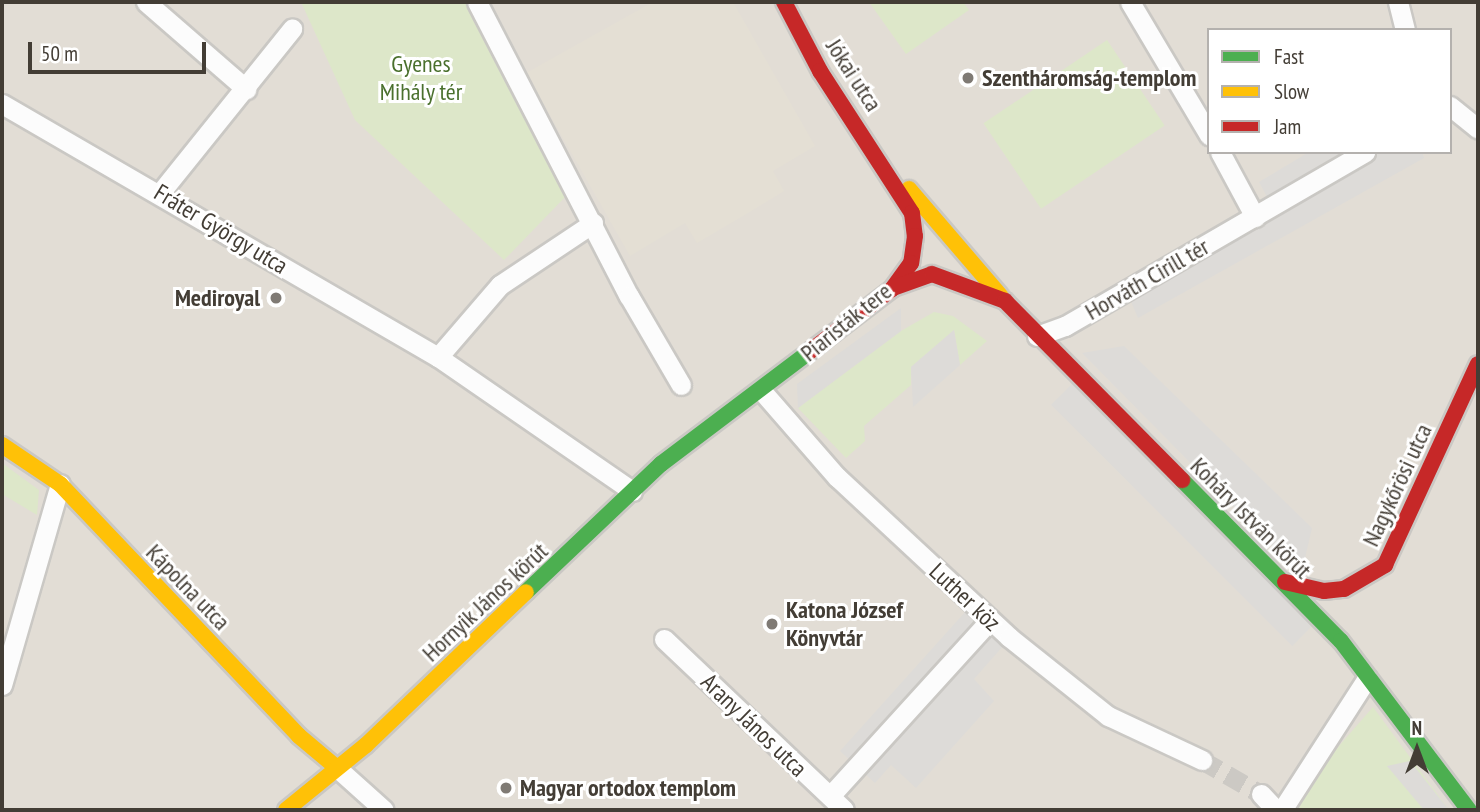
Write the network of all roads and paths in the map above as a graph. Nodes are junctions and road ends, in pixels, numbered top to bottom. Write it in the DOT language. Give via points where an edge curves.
graph roads {
  1 [pos="146,2"];
  2 [pos="477,2"];
  3 [pos="784,2"];
  4 [pos="1130,2"];
  5 [pos="1398,2"];
  6 [pos="1404,28"];
  7 [pos="292,29"];
  8 [pos="246,89"];
  9 [pos="2,104"];
  10 [pos="1452,108"];
  11 [pos="1478,130"];
  12 [pos="1207,132"];
  13 [pos="866,136"];
  14 [pos="1221,154"];
  15 [pos="1362,154"];
  16 [pos="160,192"];
  17 [pos="1255,217"];
  18 [pos="593,223"];
  19 [pos="892,289"];
  20 [pos="1005,301"];
  21 [pos="1037,336"];
  22 [pos="438,357"];
  23 [pos="1478,364"];
  24 [pos="681,385"];
  25 [pos="761,390"];
  26 [pos="2,445"];
  27 [pos="661,464"];
  28 [pos="60,484"];
  29 [pos="632,491"];
  30 [pos="1285,582"];
  31 [pos="990,620"];
  32 [pos="664,639"];
  33 [pos="1367,678"];
  34 [pos="2,685"];
  35 [pos="1202,760"];
  36 [pos="336,767"];
  37 [pos="1261,794"];
  38 [pos="830,796"];
  39 [pos="286,810"];
  40 [pos="384,810"];
  41 [pos="844,810"];
  42 [pos="1276,810"];
  43 [pos="1282,810"];
  44 [pos="1469,810"];
  1 -- 8 [label="street"];
  2 -- 18 [label="street"];
  3 -- 13 [label="street, Jókai utca" via="820,71"];
  4 -- 12 [label="street"];
  5 -- 6 [label="street"];
  7 -- 8 [label="street"];
  8 -- 16 [label="street"];
  9 -- 16 [label="street, Fráter György utca"];
  10 -- 11 [label="street"];
  13 -- 19 [label="street, Piaristák tere" via="915,225 911,263"];
  13 -- 20 [label="street"];
  14 -- 17 [label="street"];
  15 -- 17 [label="street, Horváth Cirill tér"];
  16 -- 22 [label="street, Fráter György utca"];
  17 -- 21 [label="street, Horváth Cirill tér" via="1065,326"];
  18 -- 22 [label="street" via="500,285"];
  18 -- 24 [label="street"];
  19 -- 20 [label="street, Koháry István körút" via="932,274"];
  19 -- 25 [label="street, Piaristák tere"];
  20 -- 21 [label="street, Koháry István körút"];
  21 -- 30 [label="street, Koháry István körút"];
  22 -- 29 [label="street"];
  23 -- 30 [label="street, Nagykőrösi utca" via="1385,565 1345,589"];
  25 -- 27 [label="street, Piaristák tere"];
  25 -- 31 [label="street, Luther köz" via="837,477"];
  26 -- 28 [label="street, Kápolna utca"];
  27 -- 29 [label="street, Hornyik János körút"];
  28 -- 34 [label="street"];
  28 -- 36 [label="street, Kápolna utca" via="299,736"];
  29 -- 36 [label="street, Hornyik János körút" via="366,745"];
  30 -- 33 [label="street, Koháry István körút" via="1341,641"];
  31 -- 35 [label="street, Luther köz" via="1108,716"];
  31 -- 38 [label="street"];
  32 -- 38 [label="street, Arany János utca"];
  33 -- 43 [label="street"];
  33 -- 44 [label="street, Koháry István körút"];
  36 -- 39 [label="street, Hornyik János körút"];
  36 -- 40 [label="street"];
  37 -- 42 [label="street"];
  38 -- 41 [label="street, Arany János utca"];
}
